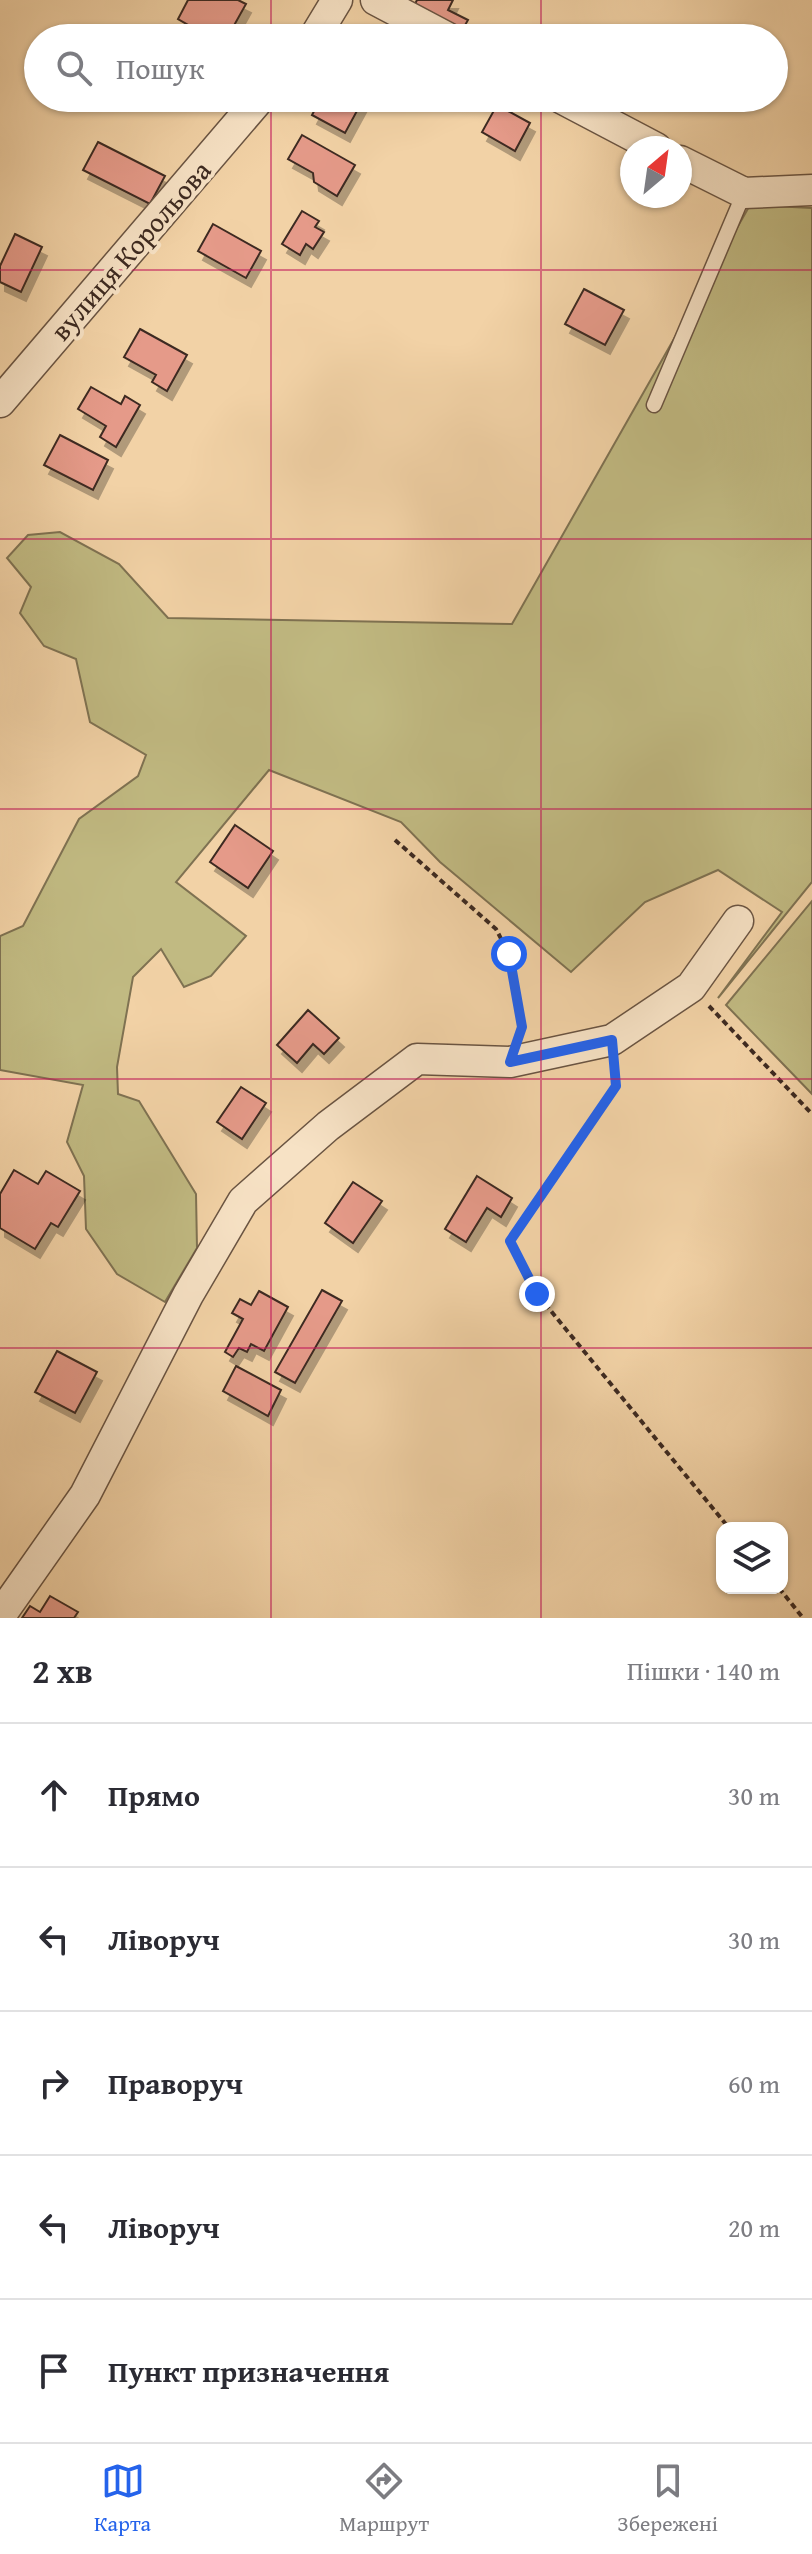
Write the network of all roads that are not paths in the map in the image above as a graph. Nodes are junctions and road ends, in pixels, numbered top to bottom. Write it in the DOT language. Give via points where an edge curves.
graph roads {
  1 [pos="337,0"];
  2 [pos="376,0"];
  3 [pos="322,24"];
  4 [pos="421,24"];
  5 [pos="248,112"];
  6 [pos="588,112"];
  7 [pos="633,136"];
  8 [pos="692,167"];
  9 [pos="812,190"];
  10 [pos="744,193"];
  11 [pos="0,402"];
  12 [pos="654,405"];
  13 [pos="738,921"];
  14 [pos="0,1616"];
  1 -- 3 [label="street"];
  2 -- 4 [label="street"];
  5 -- 11 [label="street, вулиця Корольова"];
  6 -- 7 [label="street"];
  8 -- 10 [label="street"];
  9 -- 10 [label="street"];
  10 -- 12 [label="lane"];
  13 -- 14 [label="street" via="691,987 612,1040 510,1062 417,1059 328,1126 243,1201 85,1495"];
}
